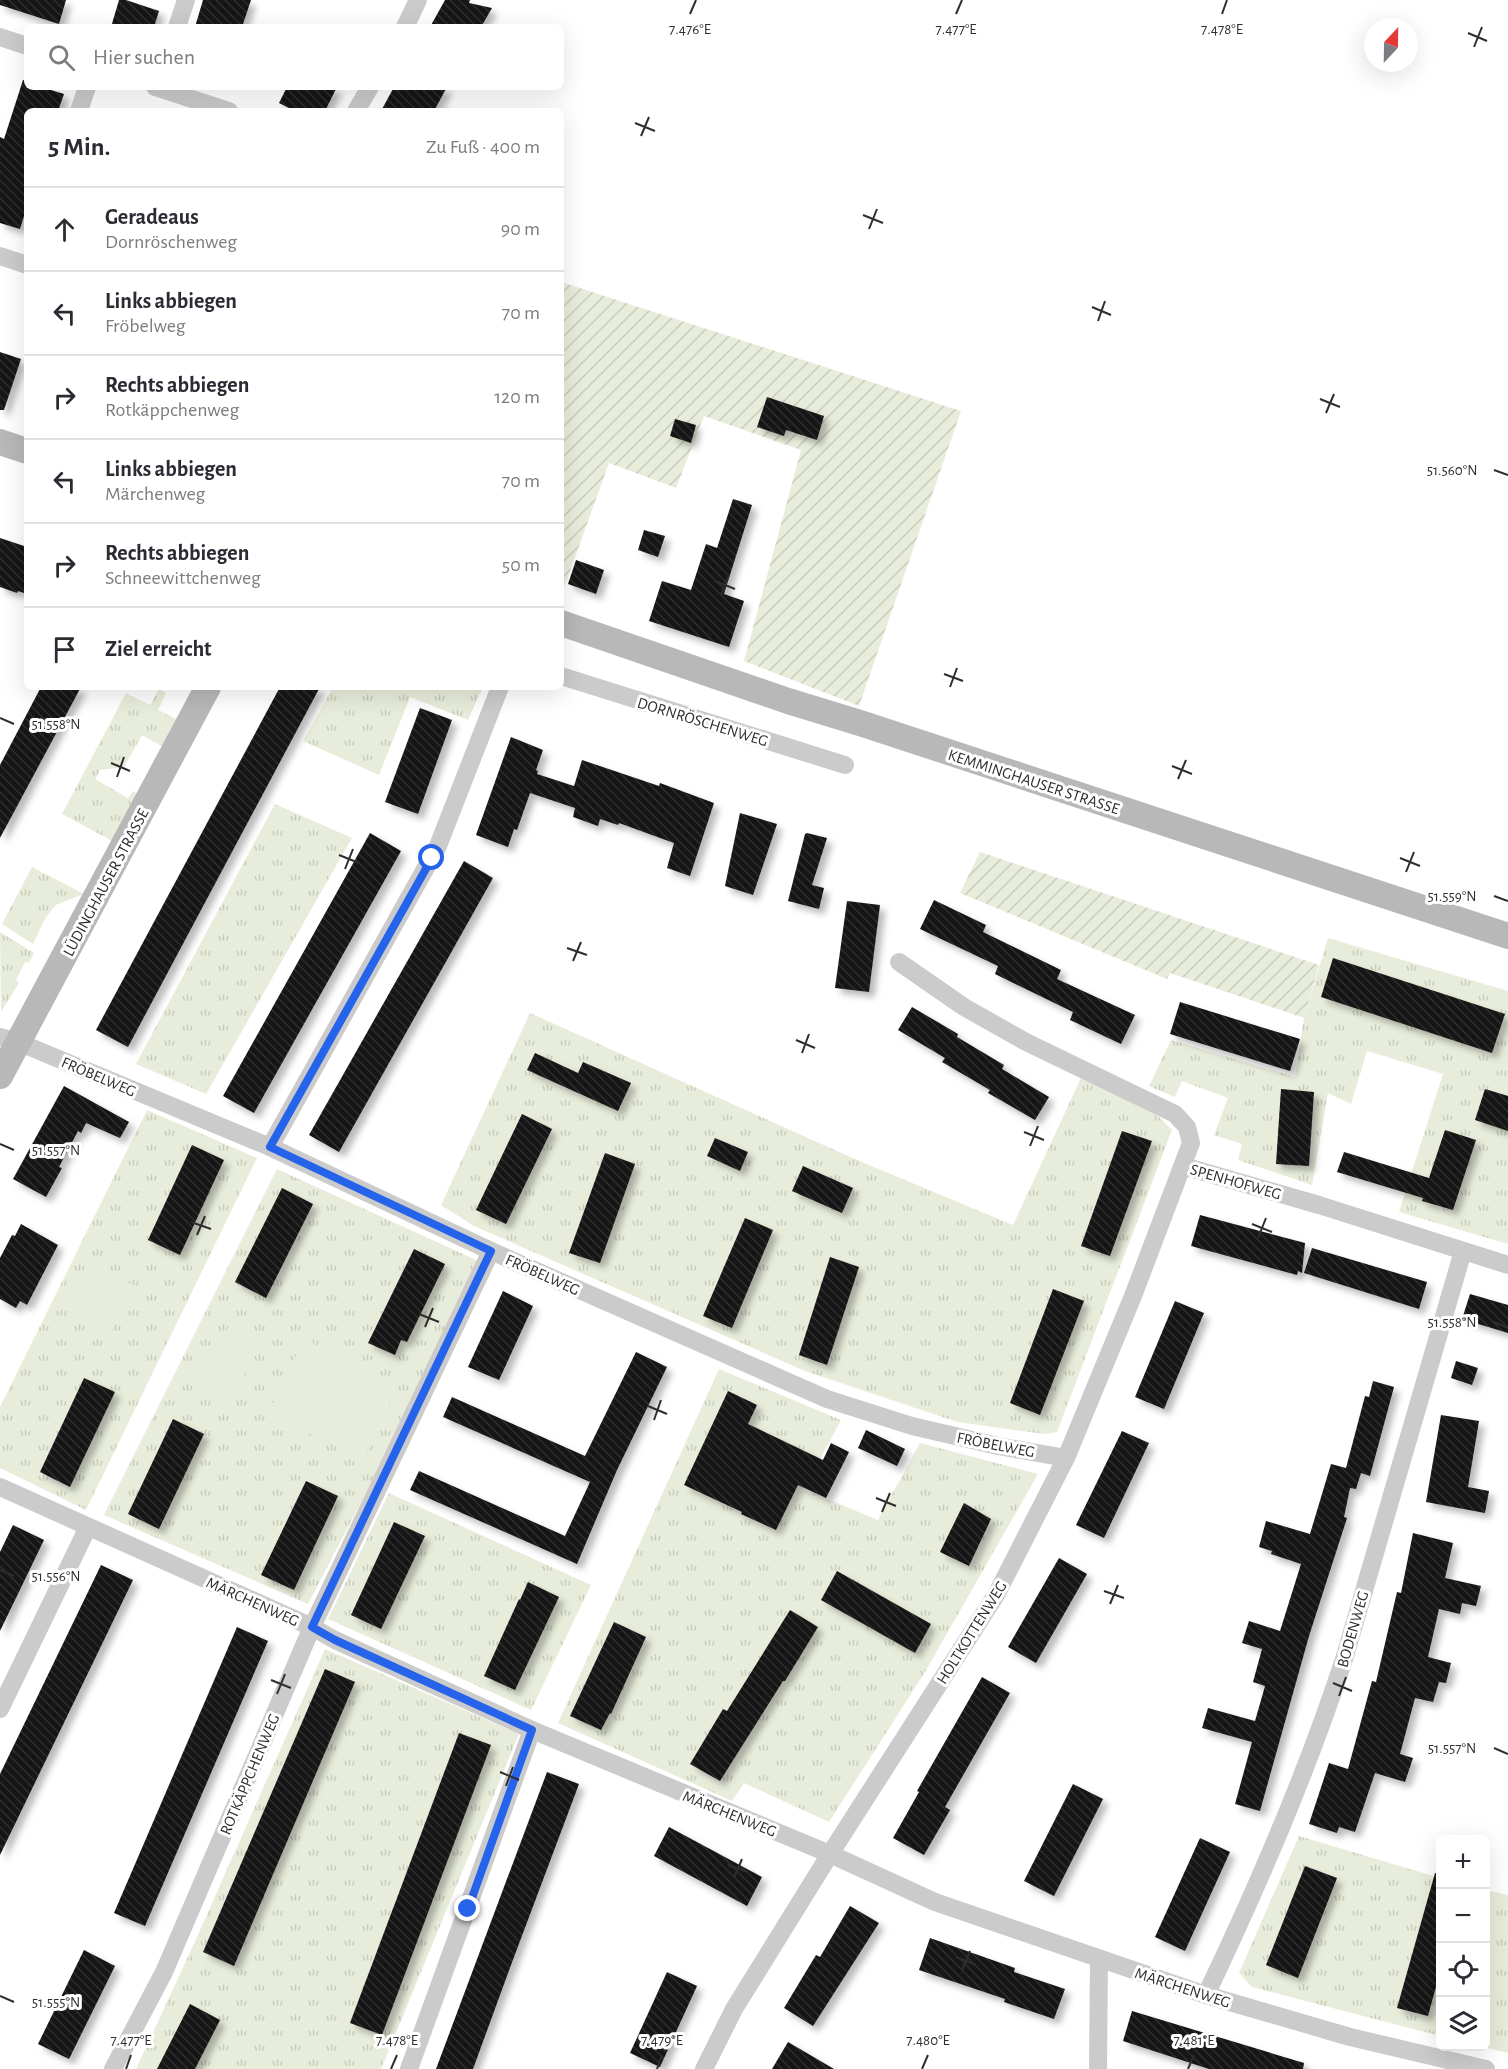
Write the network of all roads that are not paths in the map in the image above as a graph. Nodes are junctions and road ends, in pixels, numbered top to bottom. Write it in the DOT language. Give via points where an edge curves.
graph roads {
  1 [pos="186,0"];
  2 [pos="418,0"];
  3 [pos="178,24"];
  4 [pos="406,24"];
  5 [pos="0,37"];
  6 [pos="24,45"];
  7 [pos="86,90"];
  8 [pos="165,90"];
  9 [pos="368,90"];
  10 [pos="80,108"];
  11 [pos="220,108"];
  12 [pos="358,108"];
  13 [pos="0,256"];
  14 [pos="24,264"];
  15 [pos="0,442"];
  16 [pos="24,450"];
  17 [pos="564,624"];
  18 [pos="564,677"];
  19 [pos="206,690"];
  20 [pos="499,690"];
  21 [pos="845,765"];
  22 [pos="1508,936"];
  23 [pos="899,962"];
  24 [pos="9,1039"];
  25 [pos="0,1076"];
  26 [pos="270,1147"];
  27 [pos="1183,1166"];
  28 [pos="491,1251"];
  29 [pos="1463,1251"];
  30 [pos="1508,1265"];
  31 [pos="1066,1458"];
  32 [pos="0,1487"];
  33 [pos="88,1527"];
  34 [pos="312,1627"];
  35 [pos="0,1709"];
  36 [pos="532,1730"];
  37 [pos="830,1854"];
  38 [pos="1099,1959"];
  39 [pos="1206,1995"];
  40 [pos="113,2069"];
  41 [pos="409,2069"];
  42 [pos="704,2069"];
  43 [pos="1098,2069"];
  44 [pos="1486,2069"];
  1 -- 3 [label="street"];
  2 -- 4 [label="street"];
  5 -- 6 [label="street"];
  7 -- 10 [label="street"];
  8 -- 11 [label="street"];
  9 -- 12 [label="street"];
  13 -- 14 [label="street"];
  15 -- 16 [label="main road"];
  17 -- 22 [label="main road, KEMMINGHAUSER STRASSE"];
  18 -- 21 [label="street, DORNRÖSCHENWEG"];
  19 -- 24 [label="main road, LÜDINGHAUSER STRASSE"];
  20 -- 26 [label="street" via="438,846"];
  23 -- 27 [label="street, SPENHOFWEG" via="964,1007 1026,1042 1175,1114 1186,1127 1191,1143"];
  24 -- 25 [label="main road, LÜDINGHAUSER STRASSE"];
  24 -- 26 [label="street, FRÖBELWEG"];
  26 -- 28 [label="street, FRÖBELWEG"];
  27 -- 29 [label="street, SPENHOFWEG"];
  27 -- 31 [label="street, HOLTKOTTENWEG"];
  28 -- 31 [label="street, FRÖBELWEG" via="827,1399 912,1426"];
  28 -- 34 [label="street, ROTKÄPPCHENWEG"];
  29 -- 30 [label="street, SPENHOFWEG"];
  29 -- 39 [label="street, BODENWEG" via="1326,1714 1260,1880"];
  31 -- 37 [label="street, HOLTKOTTENWEG" via="996,1594"];
  32 -- 33 [label="street, MÄRCHENWEG"];
  33 -- 34 [label="street, MÄRCHENWEG"];
  33 -- 35 [label="street"];
  34 -- 36 [label="street, MÄRCHENWEG"];
  34 -- 40 [label="street, ROTKÄPPCHENWEG" via="164,1972"];
  36 -- 37 [label="street, MÄRCHENWEG"];
  36 -- 41 [label="street"];
  37 -- 38 [label="street, MÄRCHENWEG" via="935,1902"];
  37 -- 42 [label="street, HOLTKOTTENWEG" via="734,2009"];
  38 -- 39 [label="street, MÄRCHENWEG"];
  38 -- 43 [label="street"];
  39 -- 44 [label="street, MÄRCHENWEG" via="1350,2037"];
}
